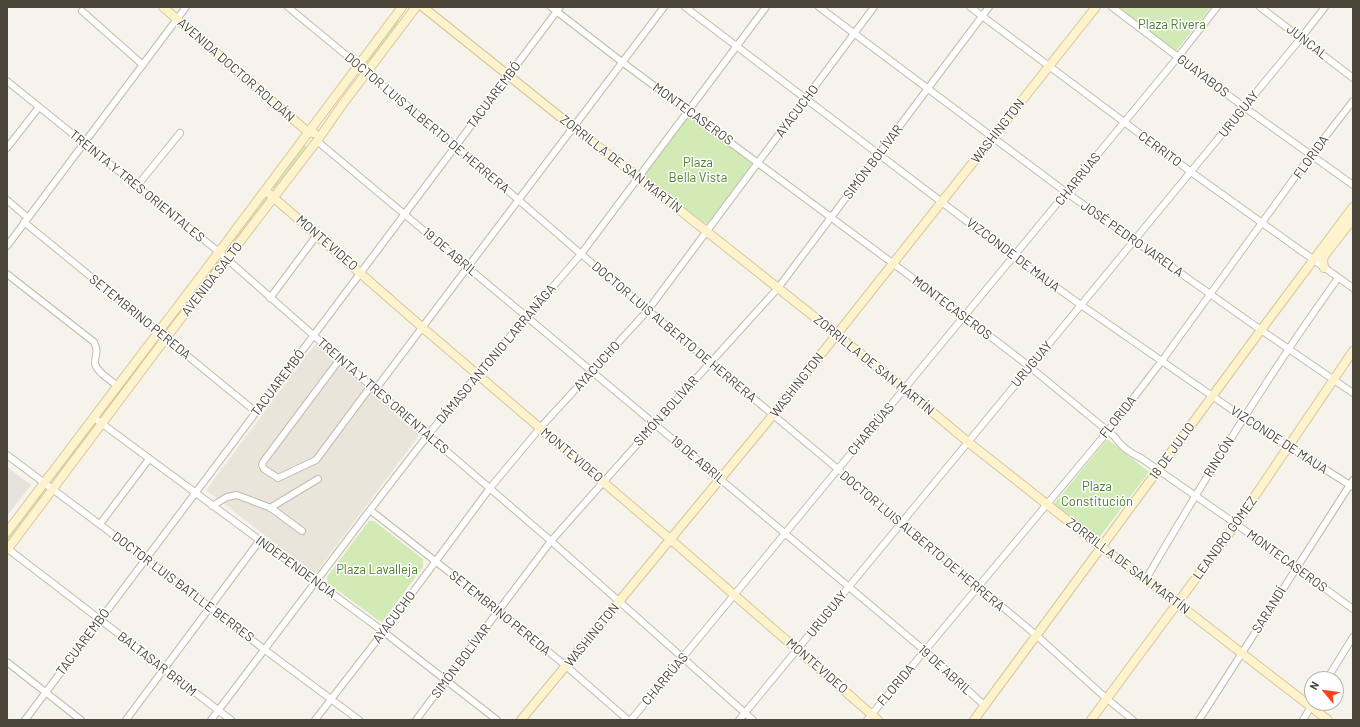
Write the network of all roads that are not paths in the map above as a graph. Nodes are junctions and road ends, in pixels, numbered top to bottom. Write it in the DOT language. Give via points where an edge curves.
graph roads {
  1 [pos="163,7"];
  2 [pos="186,7"];
  3 [pos="288,7"];
  4 [pos="402,7"];
  5 [pos="416,7"];
  6 [pos="423,7"];
  7 [pos="551,7"];
  8 [pos="664,7"];
  9 [pos="686,7"];
  10 [pos="766,7"];
  11 [pos="819,7"];
  12 [pos="874,7"];
  13 [pos="970,7"];
  14 [pos="989,7"];
  15 [pos="1096,7"];
  16 [pos="1112,7"];
  17 [pos="1217,7"];
  18 [pos="1260,7"];
  19 [pos="1325,7"];
  20 [pos="558,9"];
  21 [pos="82,11"];
  22 [pos="982,17"];
  23 [pos="177,19"];
  24 [pos="854,33"];
  25 [pos="1301,38"];
  26 [pos="737,46"];
  27 [pos="1178,57"];
  28 [pos="622,62"];
  29 [pos="358,64"];
  30 [pos="143,65"];
  31 [pos="1050,66"];
  32 [pos="367,72"];
  33 [pos="509,76"];
  34 [pos="1353,78"];
  35 [pos="7,80"];
  36 [pos="928,88"];
  37 [pos="333,98"];
  38 [pos="806,99"];
  39 [pos="1353,101"];
  40 [pos="342,105"];
  41 [pos="39,107"];
  42 [pos="1244,107"];
  43 [pos="688,110"];
  44 [pos="1124,123"];
  45 [pos="574,128"];
  46 [pos="308,132"];
  47 [pos="180,133"];
  48 [pos="322,134"];
  49 [pos="993,138"];
  50 [pos="302,140"];
  51 [pos="317,141"];
  52 [pos="84,144"];
  53 [pos="456,146"];
  54 [pos="7,148"];
  55 [pos="879,154"];
  56 [pos="1311,155"];
  57 [pos="758,162"];
  58 [pos="1191,172"];
  59 [pos="638,177"];
  60 [pos="1353,185"];
  61 [pos="137,186"];
  62 [pos="265,190"];
  63 [pos="1067,193"];
  64 [pos="274,197"];
  65 [pos="7,200"];
  66 [pos="519,200"];
  67 [pos="942,202"];
  68 [pos="1353,207"];
  69 [pos="404,214"];
  70 [pos="832,218"];
  71 [pos="1353,218"];
  72 [pos="26,220"];
  73 [pos="1263,224"];
  74 [pos="707,231"];
  75 [pos="317,235"];
  76 [pos="1134,241"];
  77 [pos="7,246"];
  78 [pos="219,252"];
  79 [pos="581,254"];
  80 [pos="1014,257"];
  81 [pos="227,260"];
  82 [pos="1313,260"];
  83 [pos="893,264"];
  84 [pos="468,268"];
  85 [pos="1324,268"];
  86 [pos="361,273"];
  87 [pos="7,274"];
  88 [pos="1338,278"];
  89 [pos="778,288"];
  90 [pos="1353,288"];
  91 [pos="1210,294"];
  92 [pos="270,298"];
  93 [pos="1081,305"];
  94 [pos="648,310"];
  95 [pos="527,317"];
  96 [pos="965,317"];
  97 [pos="423,328"];
  98 [pos="1260,330"];
  99 [pos="158,331"];
  100 [pos="837,335"];
  101 [pos="313,336"];
  102 [pos="166,338"];
  103 [pos="1289,349"];
  104 [pos="1353,351"];
  105 [pos="340,359"];
  106 [pos="710,362"];
  107 [pos="1162,362"];
  108 [pos="1030,367"];
  109 [pos="592,371"];
  110 [pos="477,375"];
  111 [pos="1333,380"];
  112 [pos="116,387"];
  113 [pos="373,388"];
  114 [pos="905,389"];
  115 [pos="1353,393"];
  116 [pos="124,394"];
  117 [pos="1212,396"];
  118 [pos="256,412"];
  119 [pos="773,415"];
  120 [pos="93,417"];
  121 [pos="1244,418"];
  122 [pos="102,424"];
  123 [pos="655,424"];
  124 [pos="540,428"];
  125 [pos="1108,430"];
  126 [pos="428,435"];
  127 [pos="968,442"];
  128 [pos="1289,447"];
  129 [pos="7,455"];
  130 [pos="149,459"];
  131 [pos="838,470"];
  132 [pos="1158,471"];
  133 [pos="318,479"];
  134 [pos="720,479"];
  135 [pos="45,482"];
  136 [pos="603,482"];
  137 [pos="1352,484"];
  138 [pos="490,488"];
  139 [pos="53,489"];
  140 [pos="196,494"];
  141 [pos="1195,496"];
  142 [pos="1046,503"];
  143 [pos="212,506"];
  144 [pos="270,508"];
  145 [pos="370,510"];
  146 [pos="100,524"];
  147 [pos="901,524"];
  148 [pos="1236,524"];
  149 [pos="302,531"];
  150 [pos="7,532"];
  151 [pos="785,533"];
  152 [pos="260,540"];
  153 [pos="670,540"];
  154 [pos="551,542"];
  155 [pos="1101,547"];
  156 [pos="8,549"];
  157 [pos="146,559"];
  158 [pos="436,562"];
  159 [pos="1296,567"];
  160 [pos="1146,579"];
  161 [pos="316,581"];
  162 [pos="849,587"];
  163 [pos="977,587"];
  164 [pos="734,595"];
  165 [pos="619,601"];
  166 [pos="1177,603"];
  167 [pos="210,607"];
  168 [pos="1353,609"];
  169 [pos="499,611"];
  170 [pos="100,620"];
  171 [pos="384,631"];
  172 [pos="1036,636"];
  173 [pos="1353,637"];
  174 [pos="265,650"];
  175 [pos="798,650"];
  176 [pos="924,651"];
  177 [pos="1241,654"];
  178 [pos="683,658"];
  179 [pos="7,662"];
  180 [pos="566,666"];
  181 [pos="164,669"];
  182 [pos="1332,671"];
  183 [pos="446,681"];
  184 [pos="46,692"];
  185 [pos="1107,698"];
  186 [pos="1304,699"];
  187 [pos="330,700"];
  188 [pos="984,705"];
  189 [pos="218,711"];
  190 [pos="1308,711"];
  191 [pos="1318,711"];
  192 [pos="745,713"];
  193 [pos="869,717"];
  194 [pos="24,720"];
  195 [pos="81,720"];
  196 [pos="126,720"];
  197 [pos="212,720"];
  198 [pos="231,720"];
  199 [pos="315,720"];
  200 [pos="359,720"];
  201 [pos="416,720"];
  202 [pos="497,720"];
  203 [pos="521,720"];
  204 [pos="629,720"];
  205 [pos="739,720"];
  206 [pos="753,720"];
  207 [pos="878,720"];
  208 [pos="974,720"];
  209 [pos="1090,720"];
  210 [pos="1133,720"];
  211 [pos="1199,720"];
  212 [pos="1303,720"];
  213 [pos="1328,720"];
  1 -- 23 [label="street, AVENIDA DOCTOR ROLDÁN"];
  2 -- 23 [label="street"];
  3 -- 29 [label="street, DOCTOR LUIS ALBERTO DE HERRERA"];
  4 -- 29 [label="street, AVENIDA SALTO"];
  5 -- 32 [label="street, AVENIDA SALTO"];
  6 -- 33 [label="street, ZORRILLA DE SAN MARTÍN"];
  7 -- 20 [label="street, MONTECASEROS"];
  8 -- 28 [label="street"];
  9 -- 26 [label="street, VIZCONDE DE MAUA"];
  10 -- 26 [label="street, DÁMASO ANTONIO LARRANÃGA"];
  11 -- 24 [label="street, JOSÉ PEDRO VARELA"];
  12 -- 24 [label="street, AYACUCHO"];
  13 -- 22 [label="street, CERRITO"];
  14 -- 22 [label="street, SIMÓN BOLÍVAR"];
  15 -- 31 [label="street, WASHINGTON"];
  16 -- 27 [label="street, GUAYABOS"];
  17 -- 27 [label="street, CHARRÚAS"];
  18 -- 25 [label="street, JUNCAL"];
  19 -- 25 [label="street, URUGUAY"];
  20 -- 28 [label="street, MONTECASEROS"];
  20 -- 33 [label="street, TACUAREMBÓ"];
  21 -- 30 [label="street"];
  22 -- 31 [label="street, CERRITO"];
  22 -- 36 [label="street, SIMÓN BOLÍVAR"];
  23 -- 30 [label="street"];
  23 -- 46 [label="street, AVENIDA DOCTOR ROLDÁN"];
  24 -- 36 [label="street, JOSÉ PEDRO VARELA"];
  24 -- 38 [label="street, AYACUCHO"];
  25 -- 34 [label="street, JUNCAL"];
  25 -- 42 [label="street, URUGUAY"];
  26 -- 38 [label="street, VIZCONDE DE MAUA"];
  26 -- 43 [label="street, DÁMASO ANTONIO LARRANÃGA"];
  27 -- 42 [label="street, GUAYABOS"];
  27 -- 44 [label="street, CHARRÚAS"];
  28 -- 43 [label="street, MONTECASEROS"];
  28 -- 45 [label="street"];
  29 -- 32 [label="street, DOCTOR LUIS ALBERTO DE HERRERA"];
  29 -- 37 [label="street, AVENIDA SALTO"];
  30 -- 52 [label="street"];
  31 -- 44 [label="street, CERRITO"];
  31 -- 49 [label="street, WASHINGTON"];
  32 -- 40 [label="street, AVENIDA SALTO"];
  32 -- 53 [label="street, DOCTOR LUIS ALBERTO DE HERRERA"];
  33 -- 45 [label="street, ZORRILLA DE SAN MARTÍN"];
  33 -- 53 [label="street, TACUAREMBÓ"];
  35 -- 41 [label="street, TREINTA Y TRES ORIENTALES"];
  36 -- 49 [label="street, JOSÉ PEDRO VARELA"];
  36 -- 55 [label="street, SIMÓN BOLÍVAR"];
  37 -- 40 [label="street"];
  37 -- 46 [label="street, AVENIDA SALTO"];
  38 -- 55 [label="street, VIZCONDE DE MAUA"];
  38 -- 57 [label="street, AYACUCHO"];
  39 -- 56 [label="street, FLORIDA"];
  40 -- 48 [label="street, AVENIDA SALTO"];
  41 -- 52 [label="street, TREINTA Y TRES ORIENTALES"];
  41 -- 54 [label="street"];
  42 -- 56 [label="street, GUAYABOS"];
  42 -- 58 [label="street, URUGUAY"];
  43 -- 57 [label="street, MONTECASEROS"];
  43 -- 59 [label="street, DÁMASO ANTONIO LARRANÃGA"];
  44 -- 58 [label="street, CERRITO"];
  44 -- 63 [label="street, CHARRÚAS"];
  45 -- 59 [label="street, ZORRILLA DE SAN MARTÍN"];
  45 -- 66 [label="street"];
  46 -- 48 [label="street"];
  46 -- 50 [label="street, AVENIDA SALTO"];
  47 -- 61 [label="street"];
  48 -- 51 [label="street, AVENIDA SALTO"];
  49 -- 63 [label="street, JOSÉ PEDRO VARELA"];
  49 -- 67 [label="street, WASHINGTON"];
  50 -- 51 [label="street"];
  50 -- 62 [label="street, AVENIDA SALTO"];
  51 -- 64 [label="street, AVENIDA SALTO"];
  51 -- 69 [label="street, 19 DE ABRIL"];
  52 -- 61 [label="street, TREINTA Y TRES ORIENTALES"];
  52 -- 72 [label="street"];
  53 -- 66 [label="street, DOCTOR LUIS ALBERTO DE HERRERA"];
  53 -- 69 [label="street, TACUAREMBÓ"];
  55 -- 67 [label="street, VIZCONDE DE MAUA"];
  55 -- 70 [label="street, SIMÓN BOLÍVAR"];
  56 -- 60 [label="street, GUAYABOS"];
  56 -- 73 [label="street, FLORIDA"];
  57 -- 70 [label="street, MONTECASEROS"];
  57 -- 74 [label="street, AYACUCHO"];
  58 -- 73 [label="street, CERRITO"];
  58 -- 76 [label="street, URUGUAY"];
  59 -- 74 [label="street, ZORRILLA DE SAN MARTÍN"];
  59 -- 79 [label="street, DÁMASO ANTONIO LARRANÃGA"];
  61 -- 78 [label="street, TREINTA Y TRES ORIENTALES"];
  62 -- 64 [label="street, MONTEVIDEO"];
  62 -- 78 [label="street, AVENIDA SALTO"];
  63 -- 76 [label="street, JOSÉ PEDRO VARELA"];
  63 -- 80 [label="street, CHARRÚAS"];
  64 -- 75 [label="street, MONTEVIDEO"];
  64 -- 81 [label="street, AVENIDA SALTO"];
  65 -- 72 [label="street, SETEMBRINO PEREDA"];
  66 -- 79 [label="street, DOCTOR LUIS ALBERTO DE HERRERA"];
  66 -- 84 [label="street"];
  67 -- 80 [label="street, VIZCONDE DE MAUA"];
  67 -- 83 [label="street, WASHINGTON"];
  68 -- 82 [label="street, 18 DE JULIO"];
  69 -- 84 [label="street, 19 DE ABRIL"];
  69 -- 86 [label="street, TACUAREMBÓ"];
  70 -- 83 [label="street, MONTECASEROS"];
  70 -- 89 [label="street, SIMÓN BOLÍVAR"];
  71 -- 85 [label="street" via="1325,255"];
  72 -- 77 [label="street"];
  72 -- 99 [label="street, SETEMBRINO PEREDA"];
  73 -- 82 [label="street, CERRITO"];
  73 -- 91 [label="street, FLORIDA"];
  74 -- 89 [label="street, ZORRILLA DE SAN MARTÍN"];
  74 -- 94 [label="street, AYACUCHO"];
  75 -- 86 [label="street, MONTEVIDEO"];
  75 -- 92 [label="street"];
  76 -- 91 [label="street, JOSÉ PEDRO VARELA"];
  76 -- 93 [label="street, URUGUAY"];
  78 -- 81 [label="street, TREINTA Y TRES ORIENTALES"];
  78 -- 99 [label="street, AVENIDA SALTO"];
  79 -- 94 [label="street, DOCTOR LUIS ALBERTO DE HERRERA"];
  79 -- 95 [label="street, DÁMASO ANTONIO LARRANÃGA"];
  80 -- 93 [label="street, VIZCONDE DE MAUA"];
  80 -- 96 [label="street, CHARRÚAS"];
  81 -- 92 [label="street, TREINTA Y TRES ORIENTALES"];
  81 -- 102 [label="street, AVENIDA SALTO"];
  82 -- 85 [label="street, CERRITO"];
  82 -- 98 [label="street, 18 DE JULIO"];
  83 -- 96 [label="street, MONTECASEROS"];
  83 -- 100 [label="street, WASHINGTON"];
  84 -- 95 [label="street, 19 DE ABRIL"];
  84 -- 97 [label="street"];
  85 -- 88 [label="street, CERRITO"];
  86 -- 97 [label="street, MONTEVIDEO"];
  86 -- 101 [label="street, TACUAREMBÓ"];
  87 -- 112 [label="street" via="94,342 97,351 95,364"];
  88 -- 90 [label="street, CERRITO"];
  88 -- 103 [label="street, RINCÓN"];
  89 -- 100 [label="street, ZORRILLA DE SAN MARTÍN"];
  89 -- 106 [label="street, SIMÓN BOLÍVAR"];
  91 -- 98 [label="street, JOSÉ PEDRO VARELA"];
  91 -- 107 [label="street, FLORIDA"];
  92 -- 101 [label="street, TREINTA Y TRES ORIENTALES"];
  93 -- 107 [label="street, VIZCONDE DE MAUA"];
  93 -- 108 [label="street, URUGUAY"];
  94 -- 106 [label="street, DOCTOR LUIS ALBERTO DE HERRERA"];
  94 -- 109 [label="street, AYACUCHO"];
  95 -- 109 [label="street, 19 DE ABRIL"];
  95 -- 110 [label="street, DÁMASO ANTONIO LARRANÃGA"];
  96 -- 108 [label="street, MONTECASEROS"];
  96 -- 114 [label="street, CHARRÚAS"];
  97 -- 110 [label="street, MONTEVIDEO"];
  97 -- 113 [label="street"];
  98 -- 103 [label="street, JOSÉ PEDRO VARELA"];
  98 -- 117 [label="street, 18 DE JULIO"];
  99 -- 102 [label="street, SETEMBRINO PEREDA"];
  99 -- 112 [label="street, AVENIDA SALTO"];
  100 -- 114 [label="street, ZORRILLA DE SAN MARTÍN"];
  100 -- 119 [label="street, WASHINGTON"];
  101 -- 105 [label="street, TREINTA Y TRES ORIENTALES"];
  101 -- 118 [label="street, TACUAREMBÓ"];
  102 -- 116 [label="street, AVENIDA SALTO"];
  102 -- 118 [label="street, SETEMBRINO PEREDA"];
  103 -- 111 [label="street, JOSÉ PEDRO VARELA"];
  103 -- 121 [label="street, RINCÓN"];
  104 -- 111 [label="street, LEANDRO GÓMEZ"];
  105 -- 113 [label="street, TREINTA Y TRES ORIENTALES"];
  105 -- 113 [label="street" via="263,462 264,469 278,478 316,460"];
  106 -- 119 [label="street, DOCTOR LUIS ALBERTO DE HERRERA"];
  106 -- 123 [label="street, SIMÓN BOLÍVAR"];
  107 -- 117 [label="street, VIZCONDE DE MAUA"];
  107 -- 125 [label="street, FLORIDA"];
  108 -- 125 [label="street, MONTECASEROS"];
  108 -- 127 [label="street, URUGUAY"];
  109 -- 123 [label="street, 19 DE ABRIL"];
  109 -- 124 [label="street, AYACUCHO"];
  110 -- 124 [label="street, MONTEVIDEO"];
  110 -- 126 [label="street, DÁMASO ANTONIO LARRANÃGA"];
  111 -- 115 [label="street, JOSÉ PEDRO VARELA"];
  111 -- 128 [label="street, LEANDRO GÓMEZ"];
  112 -- 116 [label="street"];
  112 -- 120 [label="street, AVENIDA SALTO"];
  113 -- 126 [label="street, TREINTA Y TRES ORIENTALES"];
  114 -- 127 [label="street, ZORRILLA DE SAN MARTÍN"];
  114 -- 131 [label="street, CHARRÚAS"];
  116 -- 122 [label="street, AVENIDA SALTO"];
  117 -- 121 [label="street, VIZCONDE DE MAUA"];
  117 -- 132 [label="street, 18 DE JULIO"];
  118 -- 140 [label="street, TACUAREMBÓ"];
  119 -- 131 [label="street, DOCTOR LUIS ALBERTO DE HERRERA"];
  119 -- 134 [label="street, WASHINGTON"];
  120 -- 122 [label="street, INDEPENDENCIA"];
  120 -- 135 [label="street, AVENIDA SALTO"];
  121 -- 128 [label="street, VIZCONDE DE MAUA"];
  121 -- 141 [label="street, RINCÓN"];
  122 -- 130 [label="street, INDEPENDENCIA"];
  122 -- 139 [label="street, AVENIDA SALTO"];
  123 -- 134 [label="street, 19 DE ABRIL"];
  123 -- 136 [label="street, SIMÓN BOLÍVAR"];
  124 -- 136 [label="street, MONTEVIDEO"];
  124 -- 138 [label="street, AYACUCHO"];
  125 -- 132 [label="street, MONTECASEROS" via="1118,442"];
  125 -- 142 [label="street, FLORIDA"];
  126 -- 138 [label="street, TREINTA Y TRES ORIENTALES"];
  126 -- 145 [label="street, DÁMASO ANTONIO LARRANÃGA"];
  127 -- 142 [label="street, ZORRILLA DE SAN MARTÍN"];
  127 -- 147 [label="street, URUGUAY"];
  128 -- 137 [label="street, VIZCONDE DE MAUA"];
  128 -- 148 [label="street, LEANDRO GÓMEZ"];
  129 -- 135 [label="street, DOCTOR LUIS BATLLE BERRES"];
  130 -- 140 [label="street, INDEPENDENCIA"];
  130 -- 146 [label="street"];
  131 -- 147 [label="street, DOCTOR LUIS ALBERTO DE HERRERA"];
  131 -- 151 [label="street, CHARRÚAS"];
  132 -- 141 [label="street, MONTECASEROS"];
  132 -- 155 [label="street, 18 DE JULIO"];
  133 -- 144 [label="street"];
  134 -- 151 [label="street, 19 DE ABRIL"];
  134 -- 153 [label="street, WASHINGTON"];
  135 -- 139 [label="street, DOCTOR LUIS BATLLE BERRES"];
  135 -- 150 [label="street, AVENIDA SALTO"];
  136 -- 153 [label="street, MONTEVIDEO"];
  136 -- 154 [label="street, SIMÓN BOLÍVAR"];
  137 -- 159 [label="street, SARANDÍ"];
  138 -- 154 [label="street, TREINTA Y TRES ORIENTALES"];
  138 -- 158 [label="street, AYACUCHO"];
  139 -- 146 [label="street, DOCTOR LUIS BATLLE BERRES"];
  139 -- 156 [label="street, AVENIDA SALTO"];
  140 -- 143 [label="street, INDEPENDENCIA"];
  140 -- 157 [label="street, TACUAREMBÓ"];
  141 -- 148 [label="street, MONTECASEROS"];
  141 -- 160 [label="street, RINCÓN"];
  142 -- 155 [label="street, ZORRILLA DE SAN MARTÍN"];
  142 -- 163 [label="street, FLORIDA"];
  143 -- 144 [label="street" via="227,497 237,495"];
  143 -- 152 [label="street, INDEPENDENCIA"];
  144 -- 149 [label="street"];
  145 -- 158 [label="street, SETEMBRINO PEREDA"];
  145 -- 161 [label="street, DÁMASO ANTONIO LARRANÃGA"];
  146 -- 157 [label="street, DOCTOR LUIS BATLLE BERRES"];
  147 -- 162 [label="street, URUGUAY"];
  147 -- 163 [label="street, DOCTOR LUIS ALBERTO DE HERRERA"];
  148 -- 159 [label="street, MONTECASEROS"];
  148 -- 166 [label="street, LEANDRO GÓMEZ"];
  151 -- 162 [label="street, 19 DE ABRIL"];
  151 -- 164 [label="street, CHARRÚAS"];
  152 -- 161 [label="street, INDEPENDENCIA"];
  152 -- 167 [label="street"];
  153 -- 164 [label="street, MONTEVIDEO"];
  153 -- 165 [label="street, WASHINGTON"];
  154 -- 165 [label="street, TREINTA Y TRES ORIENTALES"];
  154 -- 169 [label="street, SIMÓN BOLÍVAR"];
  155 -- 160 [label="street, ZORRILLA DE SAN MARTÍN"];
  155 -- 172 [label="street, 18 DE JULIO"];
  156 -- 170 [label="street, BALTASAR BRUM"];
  157 -- 167 [label="street, DOCTOR LUIS BATLLE BERRES"];
  157 -- 170 [label="street, TACUAREMBÓ"];
  158 -- 169 [label="street, SETEMBRINO PEREDA"];
  158 -- 171 [label="street, AYACUCHO"];
  159 -- 168 [label="street, MONTECASEROS"];
  159 -- 177 [label="street, SARANDÍ"];
  160 -- 166 [label="street, ZORRILLA DE SAN MARTÍN"];
  161 -- 171 [label="street, INDEPENDENCIA"];
  161 -- 174 [label="street, DÁMASO ANTONIO LARRANÃGA"];
  162 -- 175 [label="street, URUGUAY"];
  162 -- 176 [label="street, 19 DE ABRIL"];
  163 -- 172 [label="street, DOCTOR LUIS ALBERTO DE HERRERA"];
  163 -- 176 [label="street, FLORIDA"];
  164 -- 175 [label="street, MONTEVIDEO"];
  164 -- 178 [label="street, CHARRÚAS"];
  165 -- 178 [label="street, TREINTA Y TRES ORIENTALES"];
  165 -- 180 [label="street, WASHINGTON"];
  166 -- 177 [label="street, ZORRILLA DE SAN MARTÍN"];
  166 -- 185 [label="street, LEANDRO GÓMEZ"];
  167 -- 174 [label="street, DOCTOR LUIS BATLLE BERRES"];
  167 -- 181 [label="street"];
  169 -- 180 [label="street, SETEMBRINO PEREDA"];
  169 -- 183 [label="street, SIMÓN BOLÍVAR"];
  170 -- 181 [label="street, BALTASAR BRUM"];
  170 -- 184 [label="street, TACUAREMBÓ"];
  171 -- 183 [label="street, INDEPENDENCIA"];
  171 -- 187 [label="street, AYACUCHO"];
  172 -- 185 [label="street, DOCTOR LUIS ALBERTO DE HERRERA"];
  172 -- 188 [label="street, 18 DE JULIO"];
  173 -- 182 [label="street"];
  174 -- 187 [label="street, DOCTOR LUIS BATLLE BERRES"];
  174 -- 189 [label="street, DÁMASO ANTONIO LARRANÃGA"];
  175 -- 192 [label="street, URUGUAY"];
  175 -- 193 [label="street, MONTEVIDEO"];
  176 -- 188 [label="street, 19 DE ABRIL"];
  176 -- 193 [label="street, FLORIDA"];
  177 -- 186 [label="street, ZORRILLA DE SAN MARTÍN"];
  177 -- 211 [label="street, SARANDÍ"];
  178 -- 192 [label="street, TREINTA Y TRES ORIENTALES"];
  178 -- 204 [label="street, CHARRÚAS"];
  179 -- 184 [label="street"];
  180 -- 203 [label="street, WASHINGTON"];
  180 -- 204 [label="street, SETEMBRINO PEREDA"];
  181 -- 189 [label="street, BALTASAR BRUM"];
  181 -- 196 [label="street"];
  183 -- 201 [label="street, SIMÓN BOLÍVAR"];
  183 -- 202 [label="street, INDEPENDENCIA"];
  184 -- 194 [label="street, TACUAREMBÓ"];
  184 -- 195 [label="street"];
  185 -- 209 [label="street, LEANDRO GÓMEZ"];
  185 -- 210 [label="street, DOCTOR LUIS ALBERTO DE HERRERA"];
  187 -- 199 [label="street, AYACUCHO"];
  187 -- 200 [label="street, DOCTOR LUIS BATLLE BERRES"];
  188 -- 208 [label="street, 18 DE JULIO"];
  189 -- 197 [label="street, DÁMASO ANTONIO LARRANÃGA"];
  189 -- 198 [label="street, BALTASAR BRUM"];
  190 -- 212 [label="street"];
  191 -- 213 [label="street, ZORRILLA DE SAN MARTÍN"];
  192 -- 205 [label="street, URUGUAY"];
  192 -- 206 [label="street, TREINTA Y TRES ORIENTALES"];
  193 -- 207 [label="street, MONTEVIDEO"];
}
